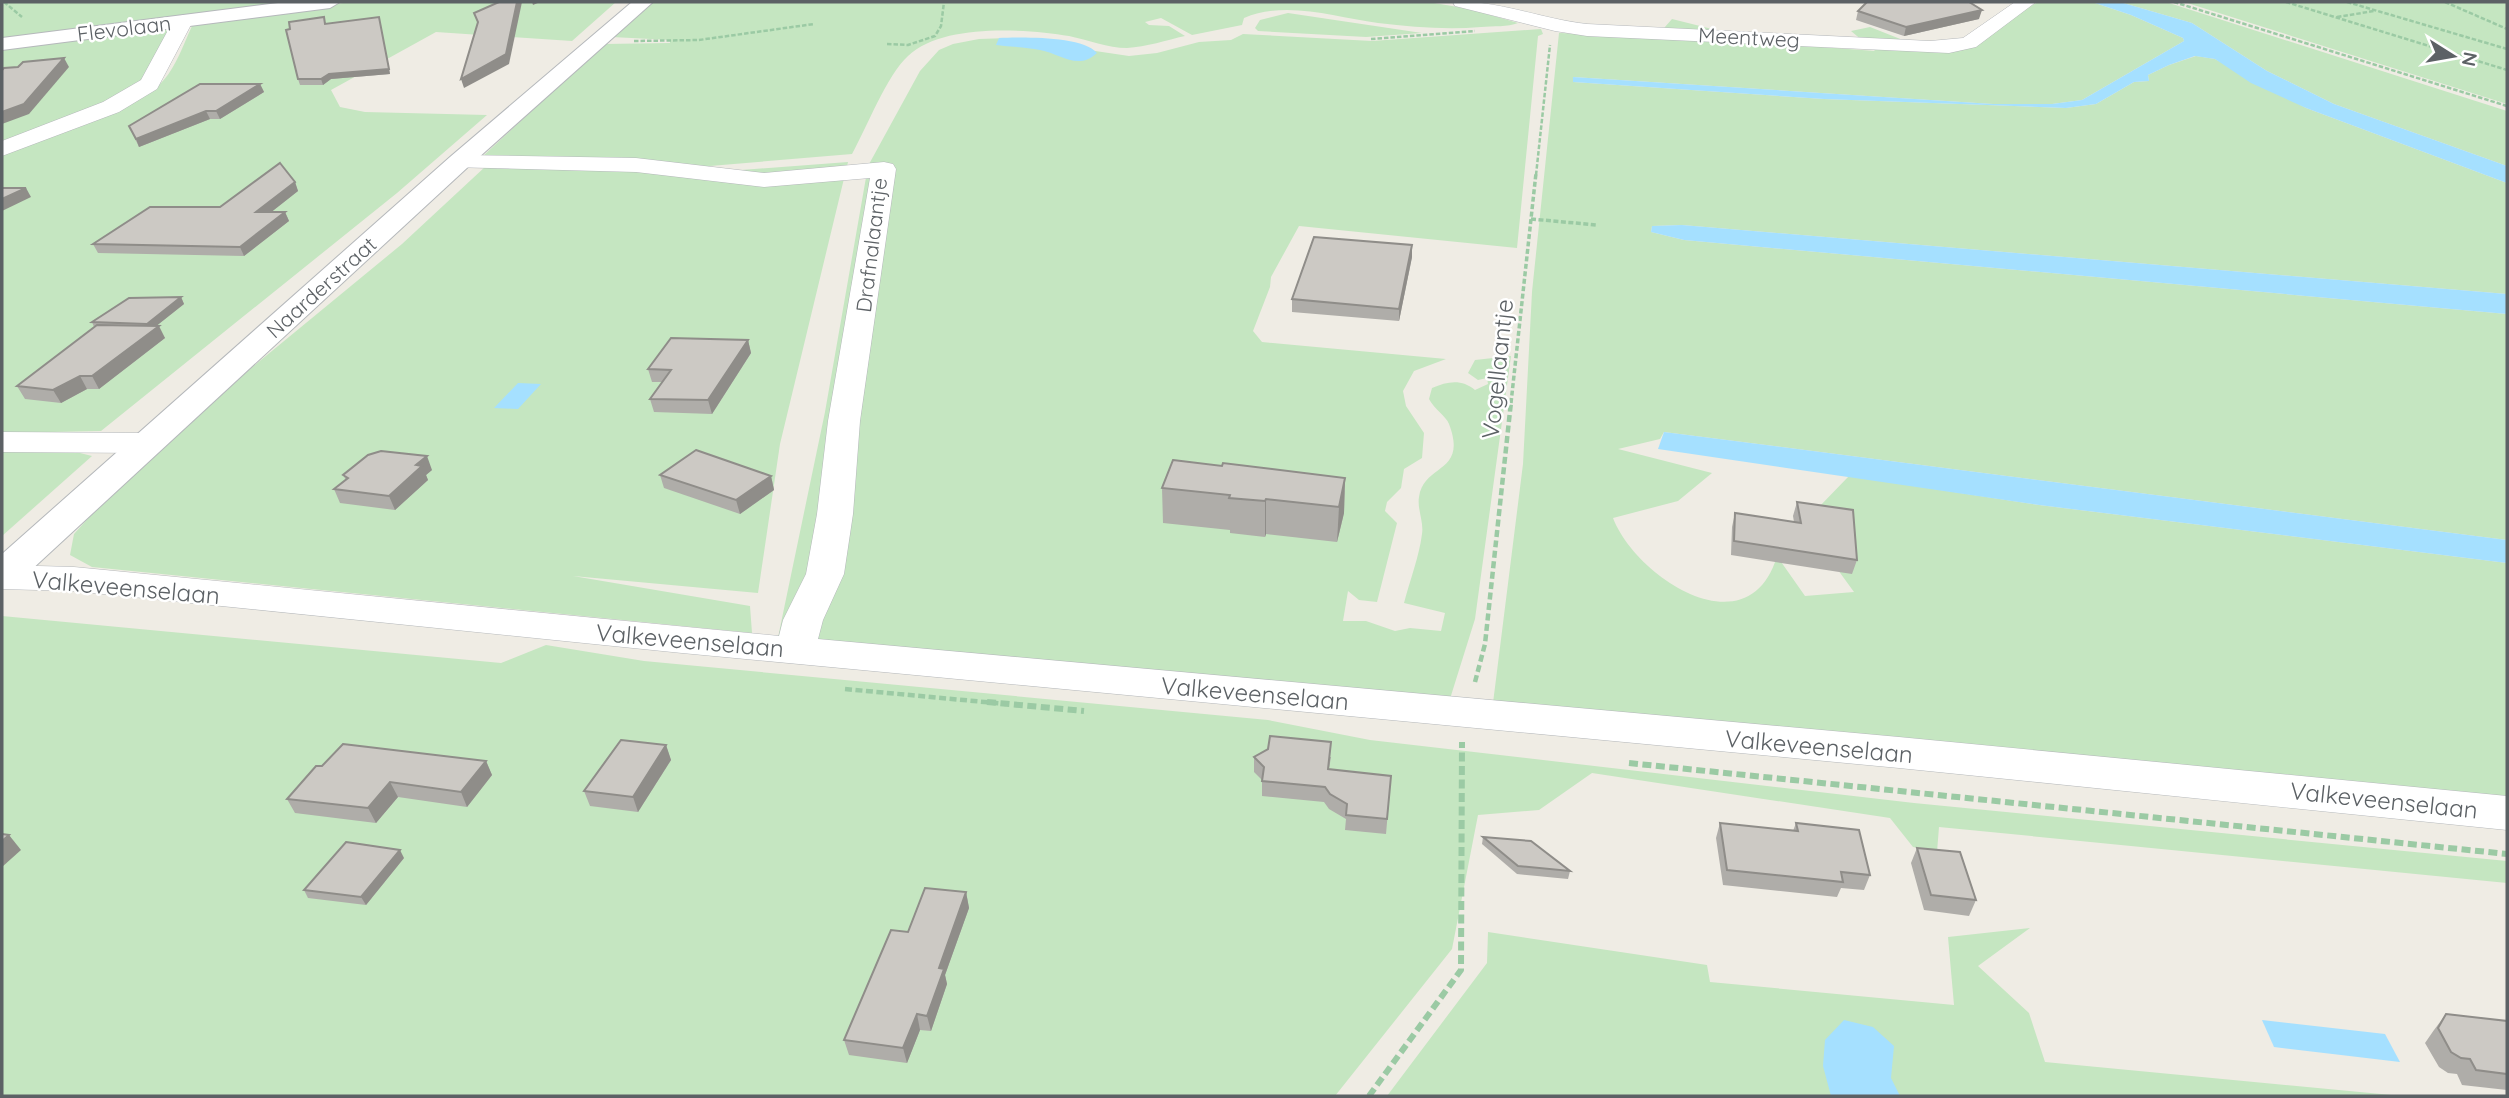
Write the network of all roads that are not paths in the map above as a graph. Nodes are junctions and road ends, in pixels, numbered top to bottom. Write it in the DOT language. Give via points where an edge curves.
graph roads {
  1 [pos="330,2"];
  2 [pos="643,2"];
  3 [pos="1462,2"];
  4 [pos="2027,2"];
  5 [pos="183,21"];
  6 [pos="2,44"];
  7 [pos="2,149"];
  8 [pos="459,162"];
  9 [pos="2,442"];
  10 [pos="147,443"];
  11 [pos="2,576"];
  12 [pos="795,649"];
  13 [pos="2507,813"];
  1 -- 5 [label="street, Flevolaan"];
  2 -- 8 [label="street, Naarderstraat"];
  3 -- 4 [label="street, Meentweg" via="1552,26 1949,47 1969,43"];
  5 -- 6 [label="street, Flevolaan"];
  5 -- 7 [label="street" via="149,84 111,107"];
  8 -- 10 [label="street, Naarderstraat"];
  8 -- 12 [label="street, Drafnalaantje" via="636,165 764,180 884,169 825,574"];
  9 -- 10 [label="street"];
  10 -- 11 [label="street, Naarderstraat"];
  11 -- 12 [label="street, Valkeveenselaan" via="74,579"];
  12 -- 13 [label="street, Valkeveenselaan"];
}
